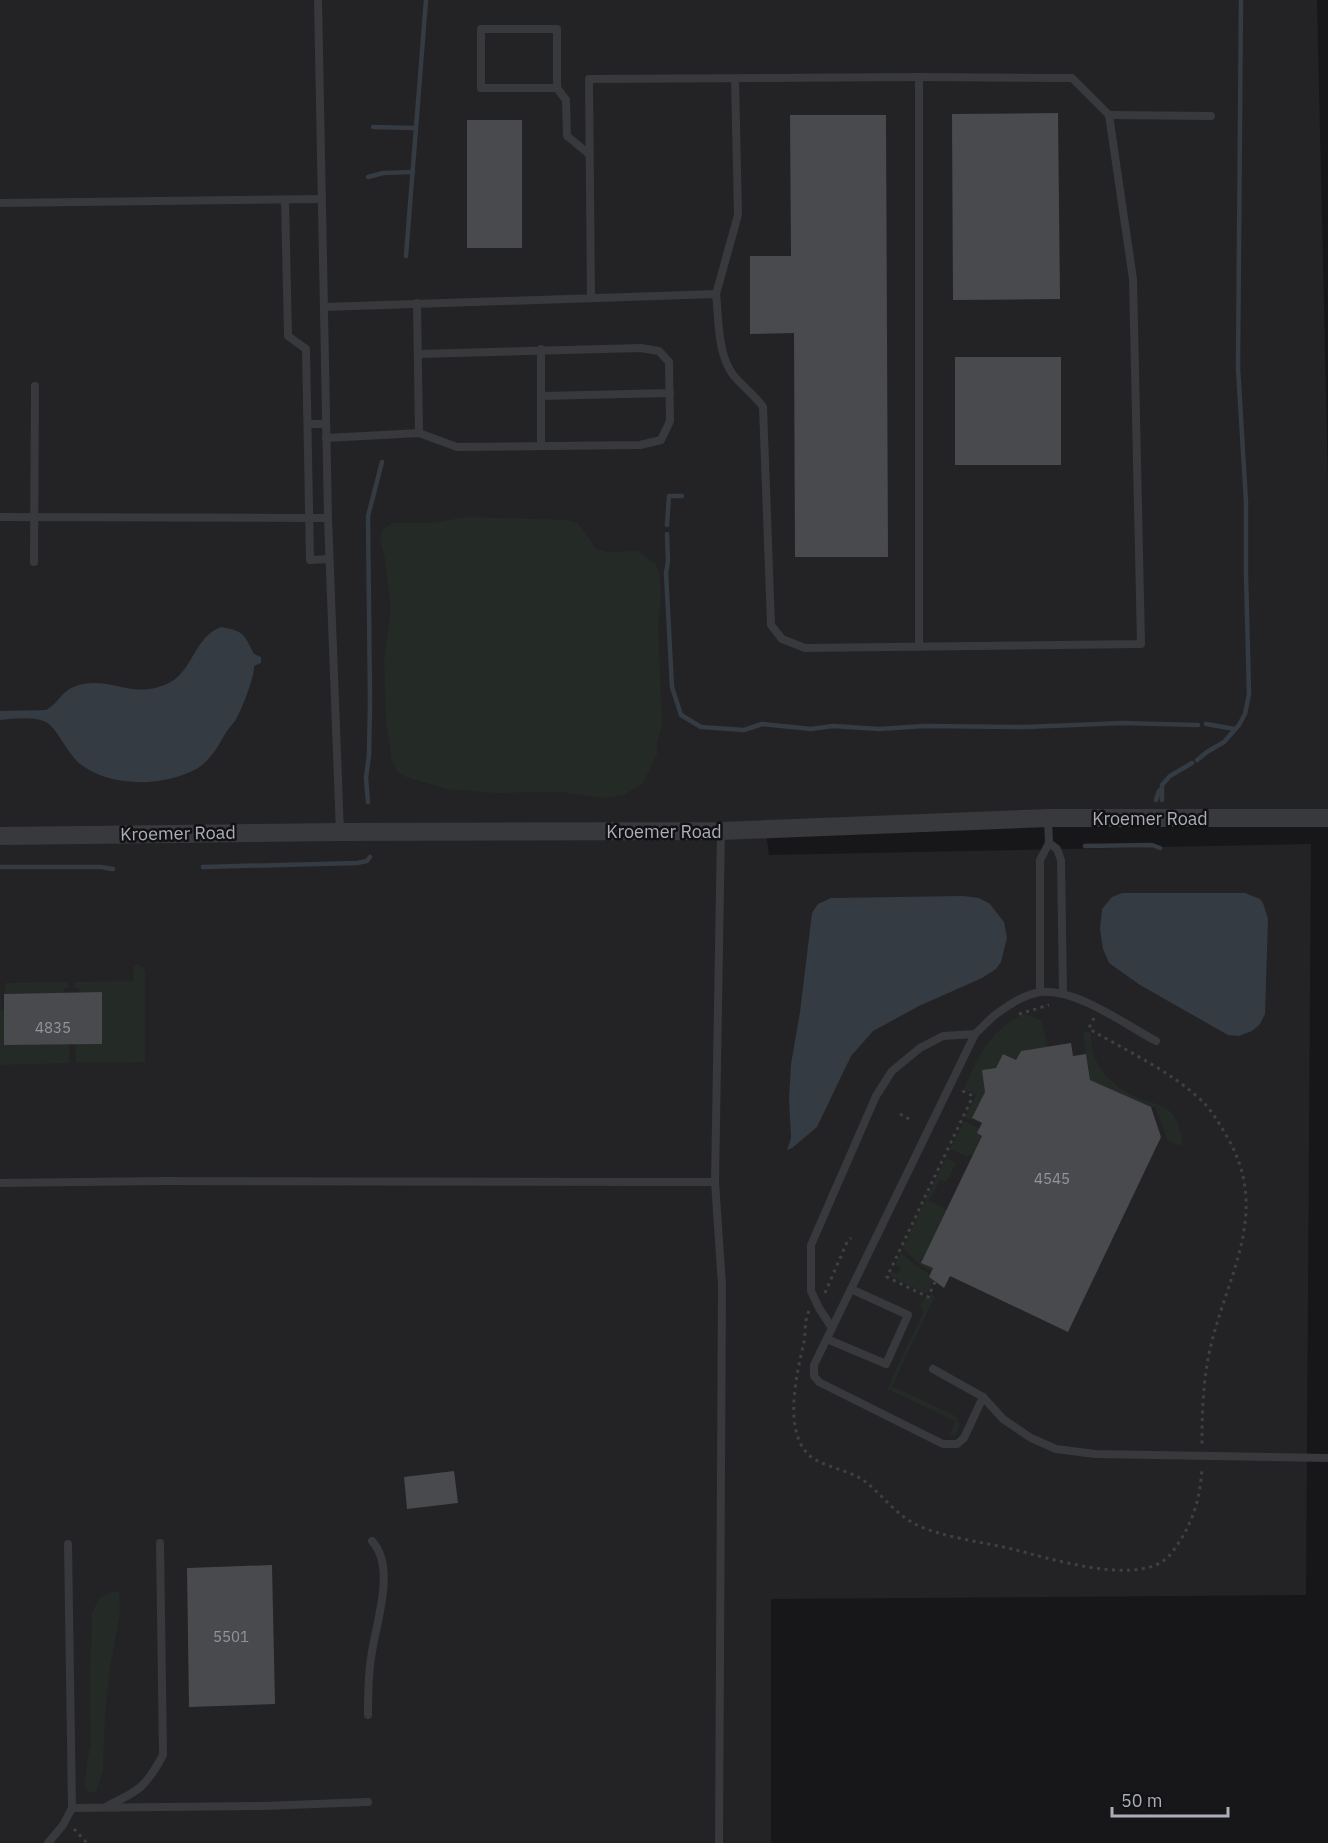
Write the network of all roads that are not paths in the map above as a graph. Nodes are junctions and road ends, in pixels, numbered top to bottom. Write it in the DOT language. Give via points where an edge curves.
graph roads {
  1 [pos="318,0"];
  2 [pos="919,77"];
  3 [pos="735,79"];
  4 [pos="557,88"];
  5 [pos="1109,115"];
  6 [pos="1211,116"];
  7 [pos="589,154"];
  8 [pos="322,199"];
  9 [pos="285,200"];
  10 [pos="0,203"];
  11 [pos="716,294"];
  12 [pos="591,298"];
  13 [pos="417,303"];
  14 [pos="324,307"];
  15 [pos="541,349"];
  16 [pos="418,354"];
  17 [pos="308,381"];
  18 [pos="325,381"];
  19 [pos="35,386"];
  20 [pos="670,393"];
  21 [pos="541,396"];
  22 [pos="309,424"];
  23 [pos="326,424"];
  24 [pos="419,433"];
  25 [pos="326,438"];
  26 [pos="542,446"];
  27 [pos="326,469"];
  28 [pos="309,470"];
  29 [pos="0,518"];
  30 [pos="35,518"];
  31 [pos="310,518"];
  32 [pos="328,518"];
  33 [pos="329,560"];
  34 [pos="34,562"];
  35 [pos="919,647"];
  36 [pos="1048,818"];
  37 [pos="1328,818"];
  38 [pos="721,831"];
  39 [pos="340,832"];
  40 [pos="0,836"];
  41 [pos="1049,843"];
  42 [pos="1040,992"];
  43 [pos="1063,993"];
  44 [pos="975,1034"];
  45 [pos="1156,1041"];
  46 [pos="716,1182"];
  47 [pos="0,1183"];
  48 [pos="851,1289"];
  49 [pos="832,1328"];
  50 [pos="827,1340"];
  51 [pos="933,1369"];
  52 [pos="983,1397"];
  53 [pos="1328,1458"];
  54 [pos="372,1541"];
  55 [pos="160,1543"];
  56 [pos="68,1544"];
  57 [pos="368,1715"];
  58 [pos="368,1802"];
  59 [pos="72,1808"];
  60 [pos="103,1808"];
  61 [pos="48,1843"];
  62 [pos="719,1843"];
  1 -- 8 [label="lane"];
  2 -- 3 [label="lane"];
  2 -- 5 [label="lane" via="1072,78"];
  2 -- 35 [label="lane"];
  3 -- 7 [label="lane" via="589,79"];
  3 -- 11 [label="lane" via="738,215"];
  4 -- 4 [label="lane" via="481,88 481,29 557,29"];
  4 -- 7 [label="lane" via="566,100 567,136"];
  5 -- 6 [label="lane"];
  5 -- 35 [label="lane" via="1133,279 1140,644"];
  7 -- 12 [label="lane"];
  8 -- 9 [label="lane"];
  8 -- 14 [label="lane"];
  9 -- 10 [label="lane"];
  9 -- 17 [label="lane" via="288,336 306,349"];
  11 -- 12 [label="lane"];
  11 -- 35 [label="lane" via="727,365 763,407 771,625 782,639 805,648"];
  12 -- 13 [label="lane"];
  13 -- 14 [label="lane"];
  13 -- 16 [label="lane"];
  14 -- 18 [label="lane"];
  15 -- 16 [label="lane"];
  15 -- 20 [label="lane" via="659,351 669,362"];
  15 -- 21 [label="lane"];
  16 -- 24 [label="lane"];
  17 -- 18 [label="lane"];
  17 -- 22 [label="lane"];
  18 -- 23 [label="lane"];
  19 -- 30 [label="lane"];
  20 -- 21 [label="lane"];
  20 -- 26 [label="lane" via="670,421 661,440 640,445"];
  21 -- 26 [label="lane"];
  22 -- 23 [label="lane"];
  22 -- 28 [label="lane"];
  23 -- 25 [label="lane"];
  24 -- 25 [label="lane"];
  24 -- 26 [label="lane" via="457,447"];
  25 -- 27 [label="lane"];
  27 -- 28 [label="lane"];
  27 -- 32 [label="lane"];
  28 -- 31 [label="lane"];
  29 -- 30 [label="lane"];
  30 -- 31 [label="lane"];
  30 -- 34 [label="lane"];
  31 -- 32 [label="lane"];
  31 -- 33 [label="lane" via="310,560"];
  32 -- 33 [label="lane"];
  33 -- 39 [label="lane"];
  36 -- 37 [label="street, Kroemer Road"];
  36 -- 38 [label="street, Kroemer Road"];
  36 -- 41 [label="lane"];
  38 -- 39 [label="street, Kroemer Road"];
  38 -- 46 [label="lane"];
  39 -- 40 [label="street, Kroemer Road"];
  41 -- 42 [label="lane" via="1040,860"];
  41 -- 43 [label="lane" via="1057,849 1061,860"];
  42 -- 43 [label="lane"];
  42 -- 44 [label="lane" via="998,1012"];
  43 -- 45 [label="lane"];
  44 -- 48 [label="lane"];
  44 -- 49 [label="lane" via="943,1036 920,1048 892,1071 876,1096 811,1245 811,1291"];
  46 -- 47 [label="lane"];
  46 -- 62 [label="lane" via="722,1285"];
  48 -- 49 [label="lane"];
  48 -- 50 [label="lane" via="908,1315 886,1364"];
  49 -- 50 [label="lane"];
  50 -- 52 [label="lane" via="814,1365 814,1376 819,1382 943,1444 957,1444 964,1438"];
  51 -- 52 [label="lane"];
  52 -- 53 [label="lane" via="1003,1419 1056,1449 1095,1454"];
  54 -- 57 [label="lane" via="380,1549 383,1579 371,1657"];
  55 -- 60 [label="lane" via="163,1755 150,1780 135,1793"];
  56 -- 59 [label="lane"];
  58 -- 60 [label="lane"];
  59 -- 60 [label="lane"];
  59 -- 61 [label="lane"];
}
